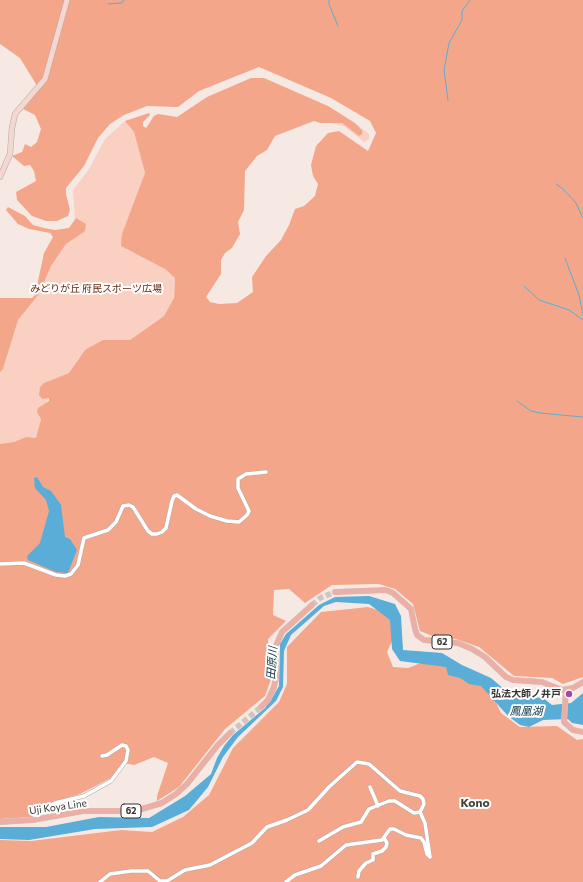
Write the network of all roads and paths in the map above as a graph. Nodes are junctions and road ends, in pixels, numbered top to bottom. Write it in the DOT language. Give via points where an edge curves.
graph roads {
  1 [pos="68,0"];
  2 [pos="0,177"];
  3 [pos="266,472"];
  4 [pos="0,564"];
  5 [pos="335,592"];
  6 [pos="312,605"];
  7 [pos="583,682"];
  8 [pos="565,692"];
  9 [pos="261,707"];
  10 [pos="583,732"];
  11 [pos="230,733"];
  12 [pos="102,756"];
  13 [pos="370,787"];
  14 [pos="378,806"];
  15 [pos="420,812"];
  16 [pos="33,820"];
  17 [pos="0,822"];
  18 [pos="384,838"];
  19 [pos="319,841"];
  20 [pos="358,877"];
  21 [pos="100,882"];
  22 [pos="286,882"];
  1 -- 2 [label="street" via="45,79 15,114 10,154"];
  3 -- 4 [label="street" via="246,474 238,479 238,488 249,511 239,522 227,522 210,516 177,495 172,501 166,528 157,534 152,534 148,530 130,504 123,506 116,522 108,530 84,538 78,565 66,576 24,564"];
  5 -- 8 [label="main road, 62" via="386,590 393,593 411,609 415,630 424,640 458,643 485,657 506,677 513,680 542,682"];
  6 -- 9 [label="main road" via="282,632 275,648 274,687 268,700"];
  7 -- 8 [label="main road"];
  8 -- 10 [label="main road" via="564,721 573,730"];
  11 -- 16 [label="main road, Uji Koya Line / 62" via="187,784 162,803 135,812 83,811"];
  12 -- 16 [label="street" via="122,745 128,750 126,761 111,781 84,796 55,803 40,810"];
  13 -- 14 [label="street"];
  14 -- 15 [label="street" via="395,801 414,813"];
  14 -- 19 [label="street" via="369,809 361,822 343,826"];
  15 -- 18 [label="street" via="425,823 430,857 424,842 417,836 390,829"];
  15 -- 21 [label="street" via="424,804 422,797 403,793 369,764 357,762 308,810 267,827 252,843 210,865 190,869 164,881 158,880 148,871 131,871 110,874"];
  16 -- 17 [label="main road, Uji Koya Line / 62"];
  18 -- 20 [label="street" via="386,847 382,852 373,854 373,860 366,863 359,871"];
  18 -- 22 [label="street" via="365,844 346,845 321,866 295,875"];
}
